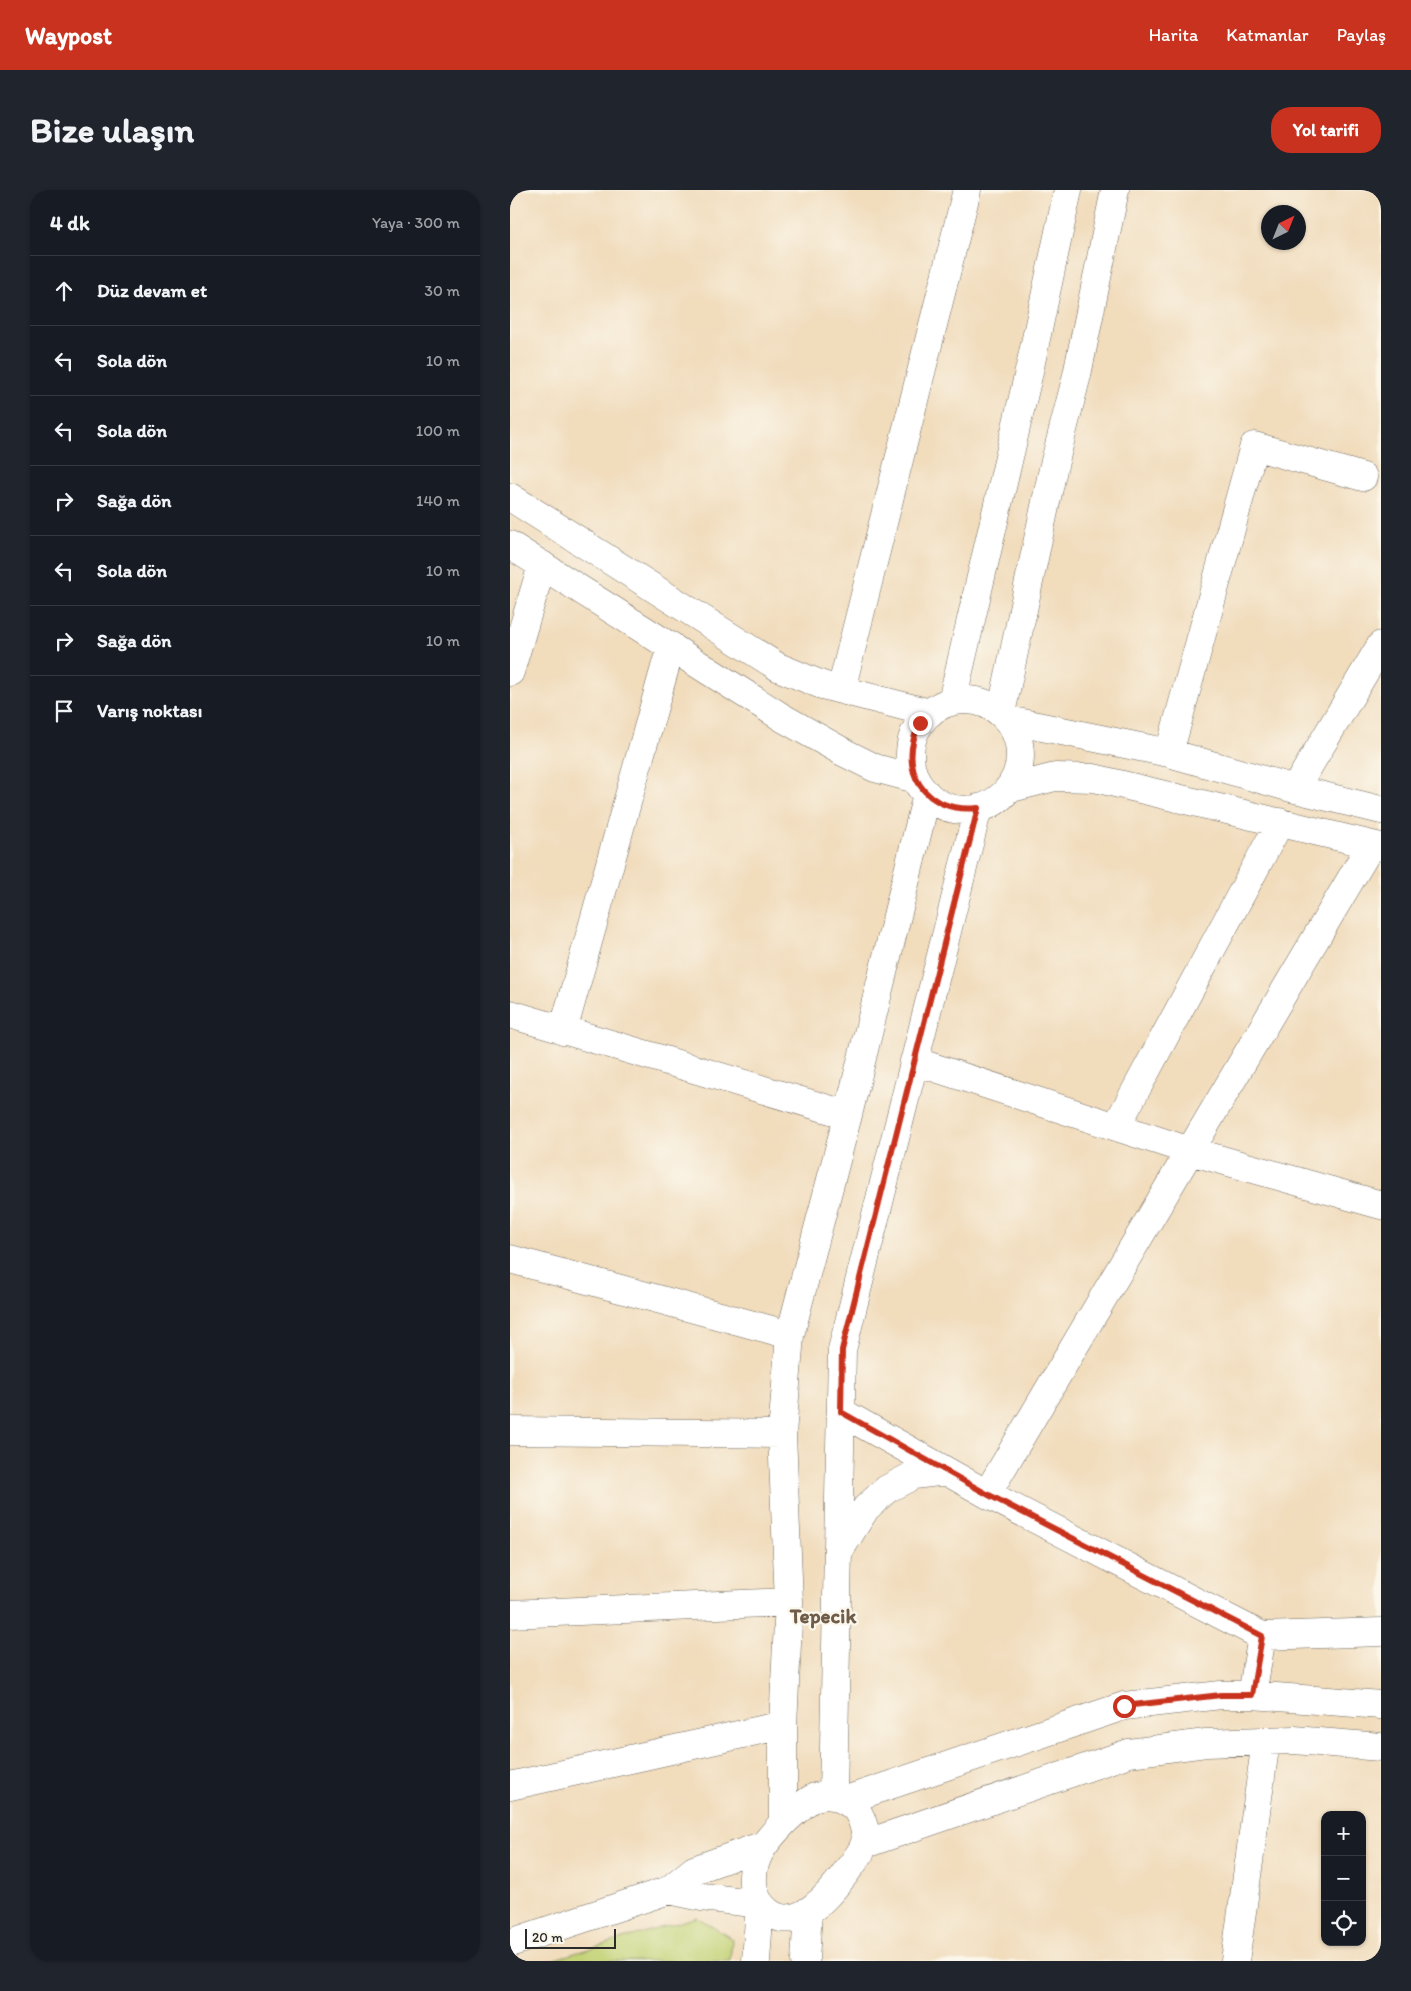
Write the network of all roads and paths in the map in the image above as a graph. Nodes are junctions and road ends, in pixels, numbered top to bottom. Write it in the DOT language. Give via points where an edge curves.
graph roads {
  1 [pos="967,190"];
  2 [pos="1068,190"];
  3 [pos="1115,190"];
  4 [pos="1363,477"];
  5 [pos="510,497"];
  6 [pos="510,545"];
  7 [pos="542,565"];
  8 [pos="1381,645"];
  9 [pos="671,646"];
  10 [pos="510,672"];
  11 [pos="842,690"];
  12 [pos="941,707"];
  13 [pos="1004,716"];
  14 [pos="1169,753"];
  15 [pos="922,786"];
  16 [pos="1295,788"];
  17 [pos="1008,789"];
  18 [pos="978,808"];
  19 [pos="1381,810"];
  20 [pos="1280,822"];
  21 [pos="1376,846"];
  22 [pos="510,1014"];
  23 [pos="563,1031"];
  24 [pos="914,1061"];
  25 [pos="848,1115"];
  26 [pos="1116,1127"];
  27 [pos="1190,1151"];
  28 [pos="1381,1205"];
  29 [pos="510,1259"];
  30 [pos="790,1335"];
  31 [pos="841,1412"];
  32 [pos="510,1431"];
  33 [pos="782,1434"];
  34 [pos="946,1472"];
  35 [pos="987,1494"];
  36 [pos="839,1551"];
  37 [pos="789,1602"];
  38 [pos="510,1614"];
  39 [pos="1381,1632"];
  40 [pos="1262,1636"];
  41 [pos="1252,1695"];
  42 [pos="1381,1705"];
  43 [pos="783,1725"];
  44 [pos="1266,1741"];
  45 [pos="1381,1747"];
  46 [pos="510,1786"];
  47 [pos="839,1798"];
  48 [pos="783,1823"];
  49 [pos="865,1844"];
  50 [pos="764,1845"];
  51 [pos="669,1890"];
  52 [pos="760,1904"];
  53 [pos="808,1911"];
  54 [pos="510,1943"];
  55 [pos="756,1961"];
  56 [pos="805,1961"];
  57 [pos="1235,1961"];
  1 -- 11 [label="street"];
  2 -- 12 [label="street" via="1030,367"];
  3 -- 13 [label="street" via="1077,375 1053,469"];
  4 -- 14 [label="street" via="1254,446"];
  5 -- 11 [label="street" via="778,666"];
  6 -- 7 [label="street"];
  7 -- 9 [label="street"];
  7 -- 10 [label="street"];
  8 -- 16 [label="street"];
  9 -- 15 [label="street" via="783,718 845,753"];
  9 -- 23 [label="street"];
  11 -- 12 [label="street"];
  12 -- 13 [label="street" via="965,700 978,701"];
  12 -- 15 [label="street" via="920,723 910,751 912,765"];
  13 -- 14 [label="street"];
  13 -- 17 [label="street" via="1017,736 1020,754 1017,773"];
  14 -- 16 [label="street"];
  15 -- 18 [label="street" via="938,802 951,808"];
  15 -- 25 [label="street"];
  16 -- 19 [label="street"];
  17 -- 18 [label="street" via="995,801"];
  17 -- 20 [label="street" via="1055,777 1094,778"];
  18 -- 24 [label="street"];
  20 -- 21 [label="street"];
  20 -- 26 [label="street"];
  21 -- 27 [label="street"];
  22 -- 23 [label="street"];
  23 -- 25 [label="street"];
  24 -- 26 [label="street"];
  24 -- 31 [label="street" via="842,1350"];
  25 -- 30 [label="street"];
  26 -- 27 [label="street"];
  27 -- 28 [label="street"];
  27 -- 35 [label="street"];
  29 -- 30 [label="street"];
  30 -- 33 [label="street"];
  31 -- 34 [label="street"];
  31 -- 36 [label="street"];
  32 -- 33 [label="street"];
  33 -- 37 [label="street"];
  34 -- 35 [label="street"];
  34 -- 36 [label="street" via="914,1475 887,1489 866,1508"];
  35 -- 40 [label="street"];
  36 -- 47 [label="street"];
  37 -- 38 [label="street"];
  37 -- 43 [label="street"];
  39 -- 40 [label="street"];
  40 -- 41 [label="street"];
  41 -- 42 [label="street"];
  41 -- 47 [label="street" via="1221,1695 1124,1706"];
  43 -- 46 [label="street"];
  43 -- 48 [label="street"];
  44 -- 45 [label="street"];
  44 -- 49 [label="street" via="1206,1743 1129,1753"];
  44 -- 57 [label="street"];
  47 -- 48 [label="street" via="830,1794 814,1798"];
  47 -- 49 [label="street" via="858,1811 864,1826"];
  48 -- 50 [label="street"];
  49 -- 53 [label="street" via="835,1887"];
  50 -- 51 [label="street" via="694,1870"];
  50 -- 52 [label="street" via="755,1860 753,1876"];
  51 -- 52 [label="street"];
  51 -- 54 [label="street"];
  52 -- 53 [label="street" via="768,1913 784,1918"];
  52 -- 55 [label="street"];
  53 -- 56 [label="street"];
}
